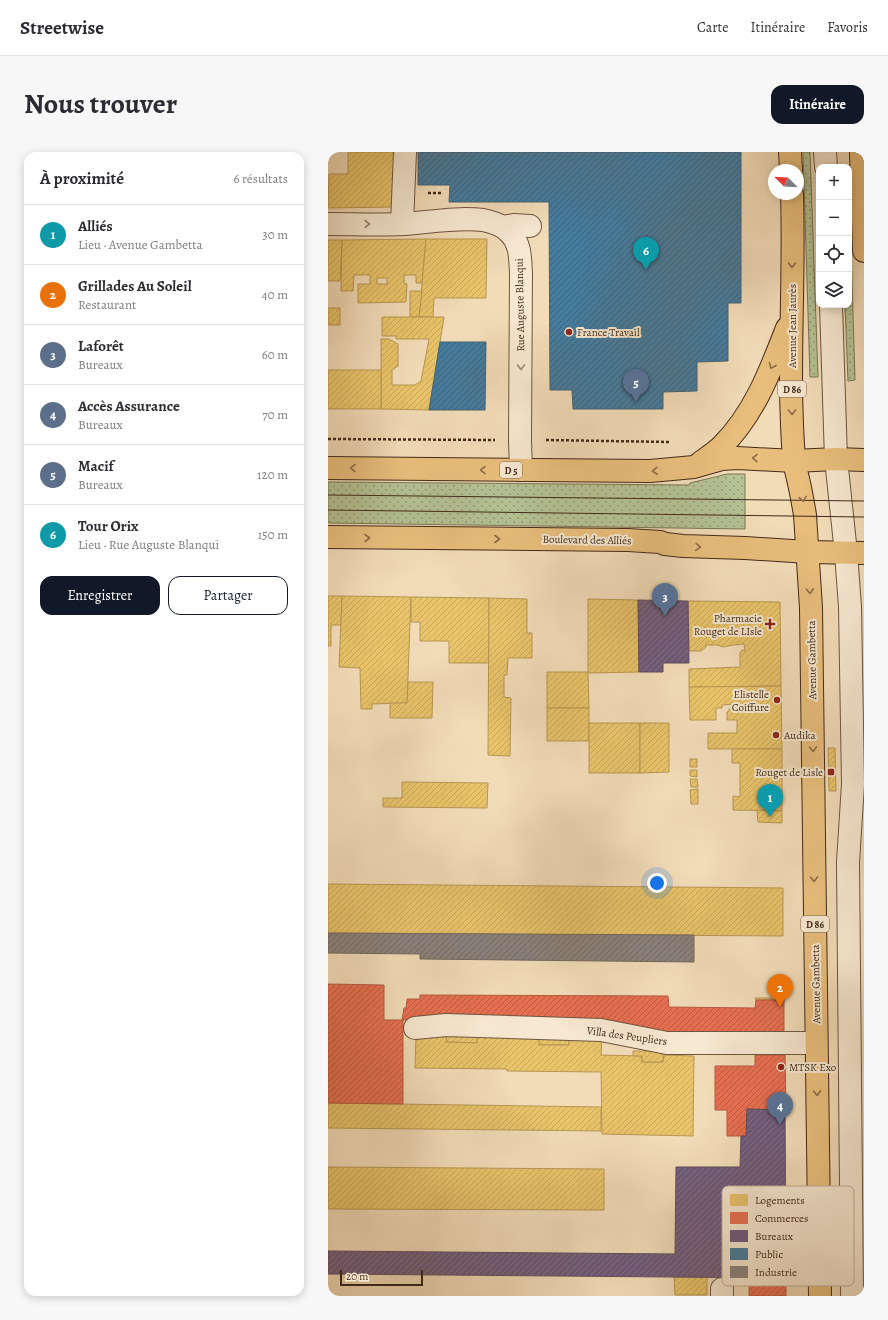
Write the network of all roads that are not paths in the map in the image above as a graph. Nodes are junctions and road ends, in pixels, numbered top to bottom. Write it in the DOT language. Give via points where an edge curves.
graph roads {
  1 [pos="405,152"];
  2 [pos="790,152"];
  3 [pos="825,152"];
  4 [pos="861,152"];
  5 [pos="791,164"];
  6 [pos="826,164"];
  7 [pos="792,200"];
  8 [pos="328,224"];
  9 [pos="402,224"];
  10 [pos="530,226"];
  11 [pos="503,227"];
  12 [pos="864,252"];
  13 [pos="831,308"];
  14 [pos="791,317"];
  15 [pos="836,459"];
  16 [pos="864,460"];
  17 [pos="794,461"];
  18 [pos="328,468"];
  19 [pos="694,468"];
  20 [pos="521,470"];
  21 [pos="328,537"];
  22 [pos="808,552"];
  23 [pos="855,553"];
  24 [pos="415,1028"];
  25 [pos="816,1043"];
  26 [pos="818,1186"];
  27 [pos="851,1186"];
  28 [pos="820,1286"];
  29 [pos="852,1286"];
  30 [pos="820,1296"];
  31 [pos="852,1296"];
  1 -- 9 [label="street"];
  2 -- 5 [label="main road"];
  3 -- 6 [label="street"];
  4 -- 12 [label="main road"];
  7 -- 14 [label="main road, Avenue Jean Jaurès / D 86, one-way"];
  8 -- 9 [label="street, one-way"];
  9 -- 11 [label="street" via="470,220 491,222"];
  10 -- 11 [label="street"];
  11 -- 20 [label="street, Rue Auguste Blanqui, one-way" via="513,236 519,251 521,273"];
  13 -- 15 [label="street"];
  14 -- 17 [label="main road, Avenue Jean Jaurès / D 86, one-way"];
  14 -- 19 [label="main road, one-way" via="756,401 722,446"];
  15 -- 16 [label="main road, D 5"];
  15 -- 17 [label="main road, D 5"];
  15 -- 23 [label="street"];
  17 -- 19 [label="main road, D 5, one-way" via="722,459"];
  17 -- 22 [label="main road, Avenue Jean Jaurès / D 86, one-way" via="803,500"];
  20 -- 18 [label="main road, D 5, one-way"];
  19 -- 20 [label="main road, D 5, one-way" via="650,471"];
  21 -- 22 [label="main road, Boulevard des Alliés, one-way" via="628,540 683,546"];
  22 -- 23 [label="main road, Boulevard des Alliés"];
  22 -- 25 [label="main road, Avenue Gambetta / D 86, one-way" via="811,608"];
  23 -- 27 [label="street" via="850,607 853,784 848,862"];
  24 -- 25 [label="street, Villa des Peupliers" via="446,1025 601,1030 667,1043"];
  25 -- 26 [label="main road, Avenue Gambetta / D 86, one-way"];
  28 -- 30 [label="main road, Avenue Gambetta / D 86, one-way"];
  29 -- 31 [label="street"];
}
